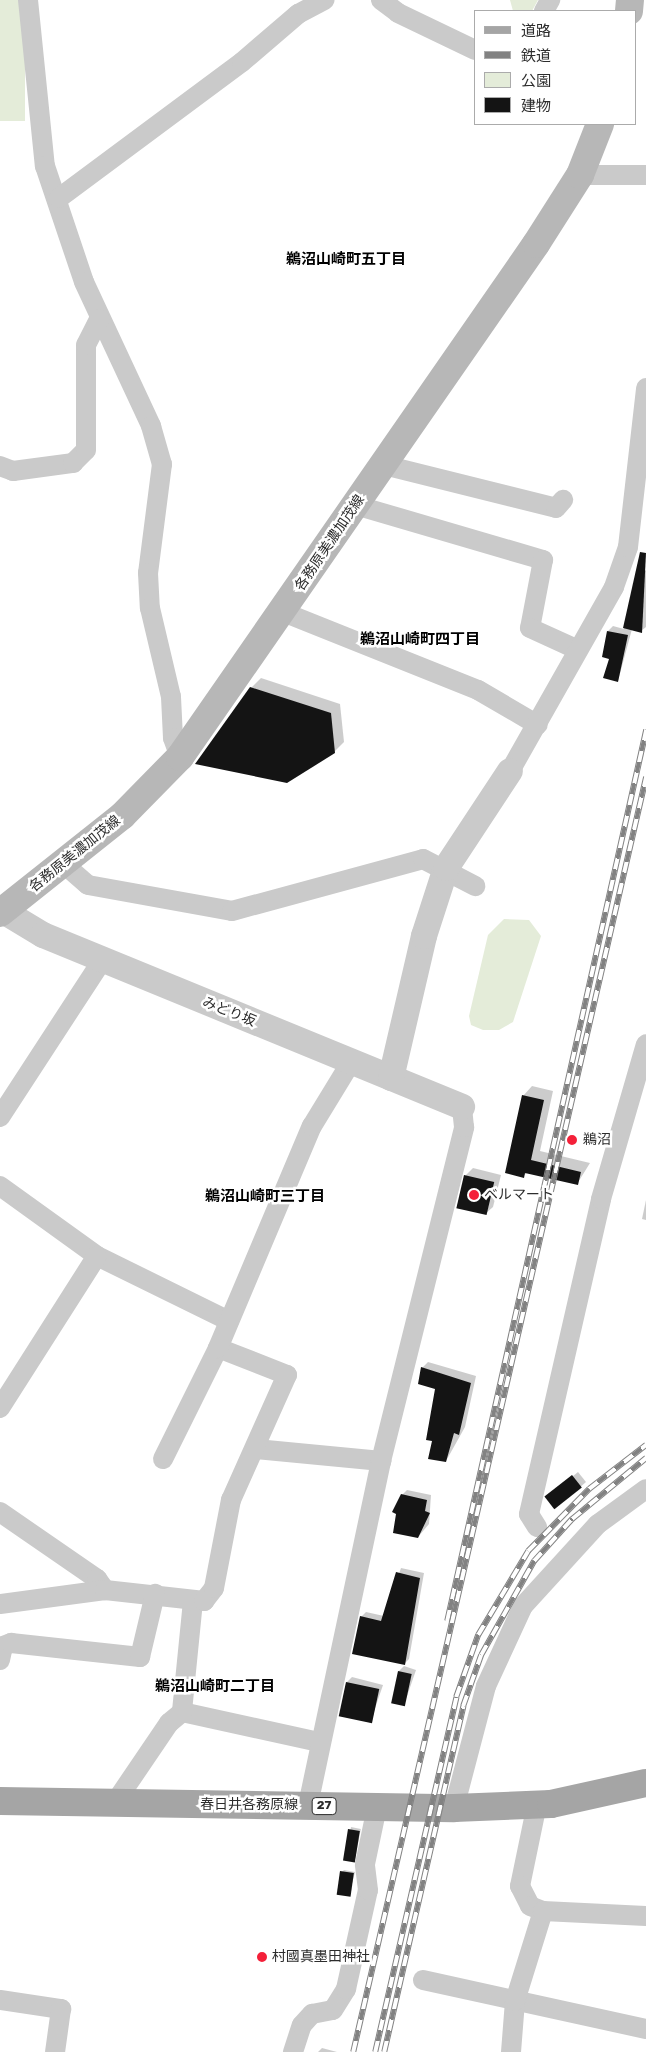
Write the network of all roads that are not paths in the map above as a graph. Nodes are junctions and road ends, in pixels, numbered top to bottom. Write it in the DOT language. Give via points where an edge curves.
graph roads {
  1 [pos="28,0"];
  2 [pos="324,0"];
  3 [pos="381,0"];
  4 [pos="473,49"];
  5 [pos="600,125"];
  6 [pos="580,175"];
  7 [pos="646,176"];
  8 [pos="59,198"];
  9 [pos="99,319"];
  10 [pos="646,388"];
  11 [pos="384,465"];
  12 [pos="0,466"];
  13 [pos="563,500"];
  14 [pos="355,505"];
  15 [pos="283,612"];
  16 [pos="576,649"];
  17 [pos="538,725"];
  18 [pos="180,757"];
  19 [pos="510,771"];
  20 [pos="65,865"];
  21 [pos="446,868"];
  22 [pos="475,886"];
  23 [pos="1,911"];
  24 [pos="103,959"];
  25 [pos="646,1044"];
  26 [pos="351,1062"];
  27 [pos="391,1078"];
  28 [pos="462,1108"];
  29 [pos="0,1117"];
  30 [pos="0,1186"];
  31 [pos="97,1256"];
  32 [pos="229,1321"];
  33 [pos="218,1348"];
  34 [pos="0,1408"];
  35 [pos="256,1449"];
  36 [pos="162,1459"];
  37 [pos="381,1461"];
  38 [pos="646,1489"];
  39 [pos="0,1512"];
  40 [pos="537,1527"];
  41 [pos="105,1590"];
  42 [pos="156,1594"];
  43 [pos="193,1601"];
  44 [pos="0,1604"];
  45 [pos="0,1660"];
  46 [pos="182,1712"];
  47 [pos="318,1742"];
  48 [pos="646,1782"];
  49 [pos="0,1801"];
  50 [pos="114,1804"];
  51 [pos="537,1804"];
  52 [pos="308,1805"];
  53 [pos="377,1807"];
  54 [pos="454,1808"];
  55 [pos="543,1911"];
  56 [pos="646,1916"];
  57 [pos="424,1980"];
  58 [pos="0,2000"];
  59 [pos="515,2001"];
  60 [pos="646,2029"];
  61 [pos="55,2052"];
  62 [pos="293,2052"];
  63 [pos="511,2052"];
  1 -- 8 [label="street" via="45,166"];
  2 -- 8 [label="street" via="298,14 242,62"];
  3 -- 4 [label="street" via="398,13"];
  5 -- 6 [label="main road, 各務原美濃加茂線"];
  6 -- 7 [label="street" via="592,178"];
  6 -- 11 [label="main road, 各務原美濃加茂線"];
  8 -- 9 [label="street"];
  9 -- 12 [label="street" via="86,345 86,450 73,463 13,471"];
  9 -- 18 [label="street" via="151,426 162,464 148,573 150,608 171,697 172,738"];
  10 -- 16 [label="street" via="628,547 614,587"];
  11 -- 13 [label="street" via="556,508"];
  11 -- 14 [label="main road, 各務原美濃加茂線"];
  14 -- 15 [label="main road, 各務原美濃加茂線"];
  14 -- 16 [label="street" via="543,560 530,628"];
  15 -- 17 [label="street" via="478,690"];
  15 -- 18 [label="main road, 各務原美濃加茂線"];
  16 -- 17 [label="street"];
  17 -- 19 [label="street"];
  18 -- 20 [label="main road, 各務原美濃加茂線" via="122,816"];
  19 -- 21 [label="street"];
  20 -- 21 [label="street" via="88,885 232,911 423,859"];
  20 -- 23 [label="main road, 各務原美濃加茂線"];
  21 -- 22 [label="street"];
  21 -- 27 [label="street" via="424,936"];
  23 -- 24 [label="street, みどり坂" via="43,935"];
  24 -- 26 [label="street, みどり坂"];
  24 -- 29 [label="street"];
  25 -- 40 [label="street" via="601,1199 529,1514"];
  26 -- 27 [label="street, みどり坂"];
  26 -- 32 [label="street" via="312,1126"];
  27 -- 28 [label="street, みどり坂"];
  28 -- 37 [label="street" via="464,1128"];
  30 -- 31 [label="street"];
  31 -- 32 [label="street"];
  31 -- 34 [label="street"];
  32 -- 33 [label="street"];
  33 -- 35 [label="street" via="287,1375"];
  33 -- 36 [label="street"];
  35 -- 37 [label="street"];
  35 -- 43 [label="street" via="230,1500 214,1588 204,1601"];
  37 -- 47 [label="street"];
  38 -- 54 [label="street" via="598,1524 523,1606 486,1686"];
  39 -- 41 [label="street" via="97,1579"];
  41 -- 42 [label="street"];
  41 -- 44 [label="street"];
  42 -- 43 [label="street"];
  42 -- 45 [label="street" via="140,1657 11,1643 3,1646"];
  43 -- 46 [label="street"];
  46 -- 47 [label="street"];
  46 -- 50 [label="street" via="169,1723"];
  47 -- 52 [label="street"];
  48 -- 51 [label="main road, 春日井各務原線 / 27"];
  49 -- 50 [label="main road, 春日井各務原線 / 27"];
  50 -- 52 [label="main road, 春日井各務原線 / 27"];
  51 -- 54 [label="main road, 春日井各務原線 / 27"];
  51 -- 55 [label="street" via="520,1886 530,1906"];
  52 -- 53 [label="main road, 春日井各務原線 / 27"];
  53 -- 54 [label="main road, 春日井各務原線 / 27"];
  53 -- 62 [label="street" via="365,1864 368,1890 346,1989 333,2010 312,2014 302,2025"];
  55 -- 56 [label="street"];
  55 -- 59 [label="street"];
  57 -- 59 [label="street"];
  58 -- 61 [label="street" via="61,2010"];
  59 -- 60 [label="street"];
  59 -- 63 [label="street"];
}
